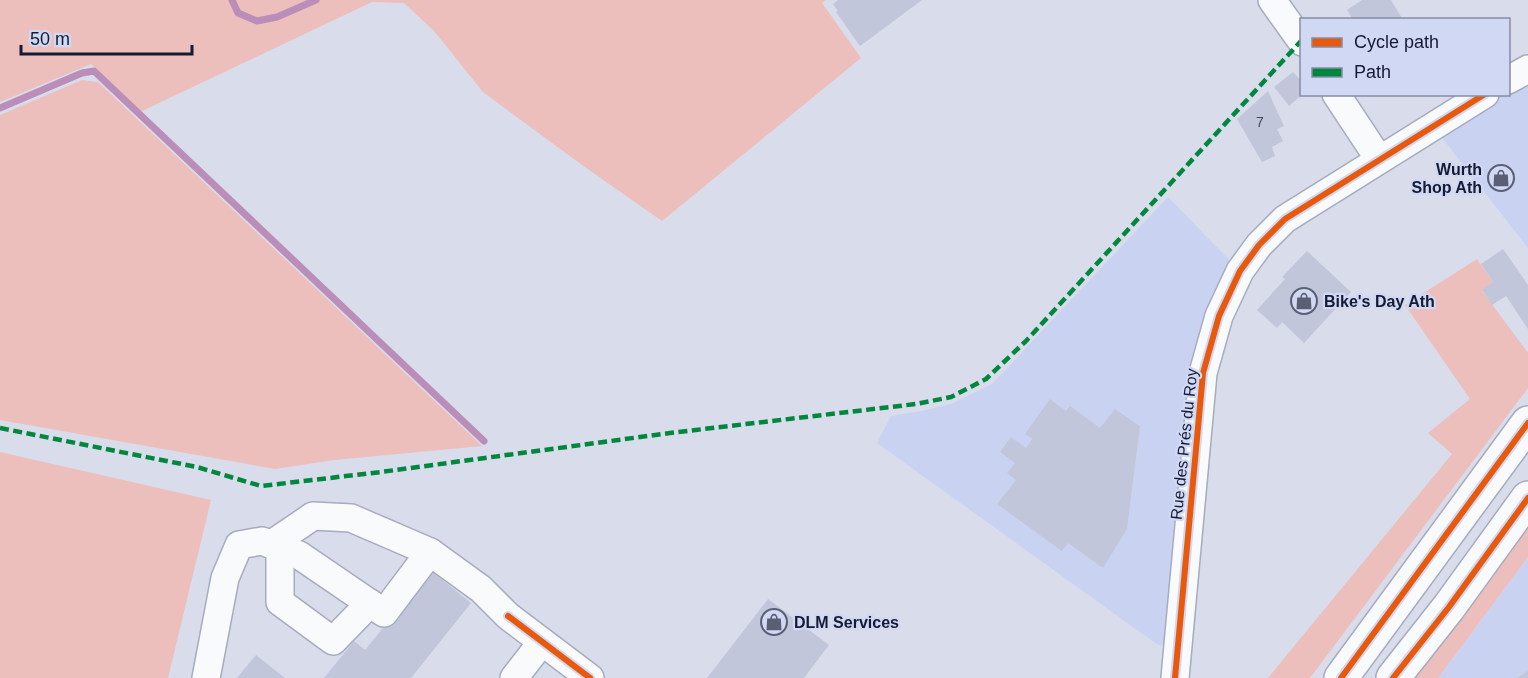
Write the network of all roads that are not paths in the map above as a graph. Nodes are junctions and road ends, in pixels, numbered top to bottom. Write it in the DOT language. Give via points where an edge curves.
graph roads {
  1 [pos="1272,0"];
  2 [pos="1300,39"];
  3 [pos="1528,69"];
  4 [pos="1510,79"];
  5 [pos="1337,96"];
  6 [pos="1482,96"];
  7 [pos="1379,159"];
  8 [pos="1528,423"];
  9 [pos="1528,498"];
  10 [pos="276,546"];
  11 [pos="430,552"];
  12 [pos="377,608"];
  13 [pos="542,642"];
  14 [pos="206,678"];
  15 [pos="514,678"];
  16 [pos="590,678"];
  17 [pos="1175,678"];
  18 [pos="1341,678"];
  19 [pos="1393,678"];
  1 -- 2 [label="street"];
  3 -- 4 [label="street"];
  5 -- 7 [label="street"];
  6 -- 7 [label="street, Rue des Prés du Roy"];
  7 -- 17 [label="street, Rue des Prés du Roy" via="1285,219 1240,271 1219,316 1199,398"];
  8 -- 18 [label="highway"];
  9 -- 19 [label="highway"];
  10 -- 11 [label="street" via="313,516 351,518"];
  10 -- 12 [label="street" via="299,555"];
  10 -- 12 [label="street" via="280,602 333,641"];
  10 -- 14 [label="street" via="262,541 239,545 225,578"];
  11 -- 12 [label="street"];
  11 -- 13 [label="street" via="481,589"];
  13 -- 15 [label="street"];
  13 -- 16 [label="street"];
}
